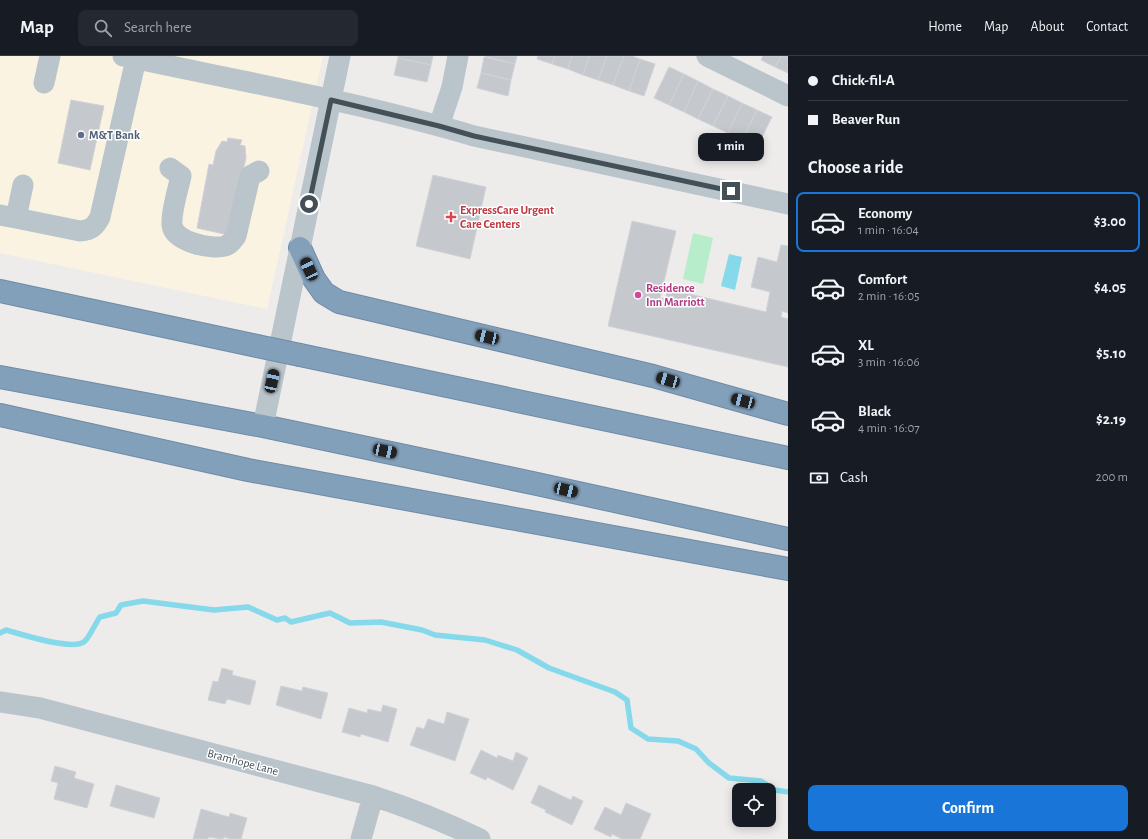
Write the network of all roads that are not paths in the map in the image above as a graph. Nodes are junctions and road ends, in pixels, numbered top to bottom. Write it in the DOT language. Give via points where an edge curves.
graph roads {
  1 [pos="50,56"];
  2 [pos="340,56"];
  3 [pos="458,56"];
  4 [pos="707,56"];
  5 [pos="130,57"];
  6 [pos="44,83"];
  7 [pos="788,96"];
  8 [pos="331,100"];
  9 [pos="439,126"];
  10 [pos="170,168"];
  11 [pos="259,171"];
  12 [pos="23,185"];
  13 [pos="788,204"];
  14 [pos="8,216"];
  15 [pos="300,248"];
  16 [pos="0,290"];
  17 [pos="0,377"];
  18 [pos="788,414"];
  19 [pos="0,415"];
  20 [pos="263,426"];
  21 [pos="788,458"];
  22 [pos="788,539"];
  23 [pos="788,569"];
  24 [pos="0,702"];
  25 [pos="373,796"];
  26 [pos="361,839"];
  27 [pos="480,839"];
  1 -- 6 [label="street"];
  2 -- 8 [label="street"];
  3 -- 9 [label="street" via="452,86"];
  4 -- 7 [label="street"];
  5 -- 8 [label="street"];
  5 -- 14 [label="street" via="100,218 96,225 89,230 80,230"];
  8 -- 9 [label="street"];
  8 -- 15 [label="street"];
  9 -- 13 [label="street" via="474,136"];
  10 -- 11 [label="street" via="182,176 173,214 172,226 175,233 192,243 218,248 227,246 236,236 250,176"];
  12 -- 14 [label="street"];
  15 -- 18 [label="highway" via="314,279 324,293 340,302 653,376"];
  15 -- 20 [label="street"];
  16 -- 21 [label="highway, bridge"];
  17 -- 20 [label="highway"];
  19 -- 23 [label="highway" via="248,470"];
  20 -- 22 [label="highway"];
  24 -- 25 [label="street, Bramhope Lane" via="40,708"];
  25 -- 26 [label="street"];
  25 -- 27 [label="street, Bramhope Lane" via="444,822"];
}
